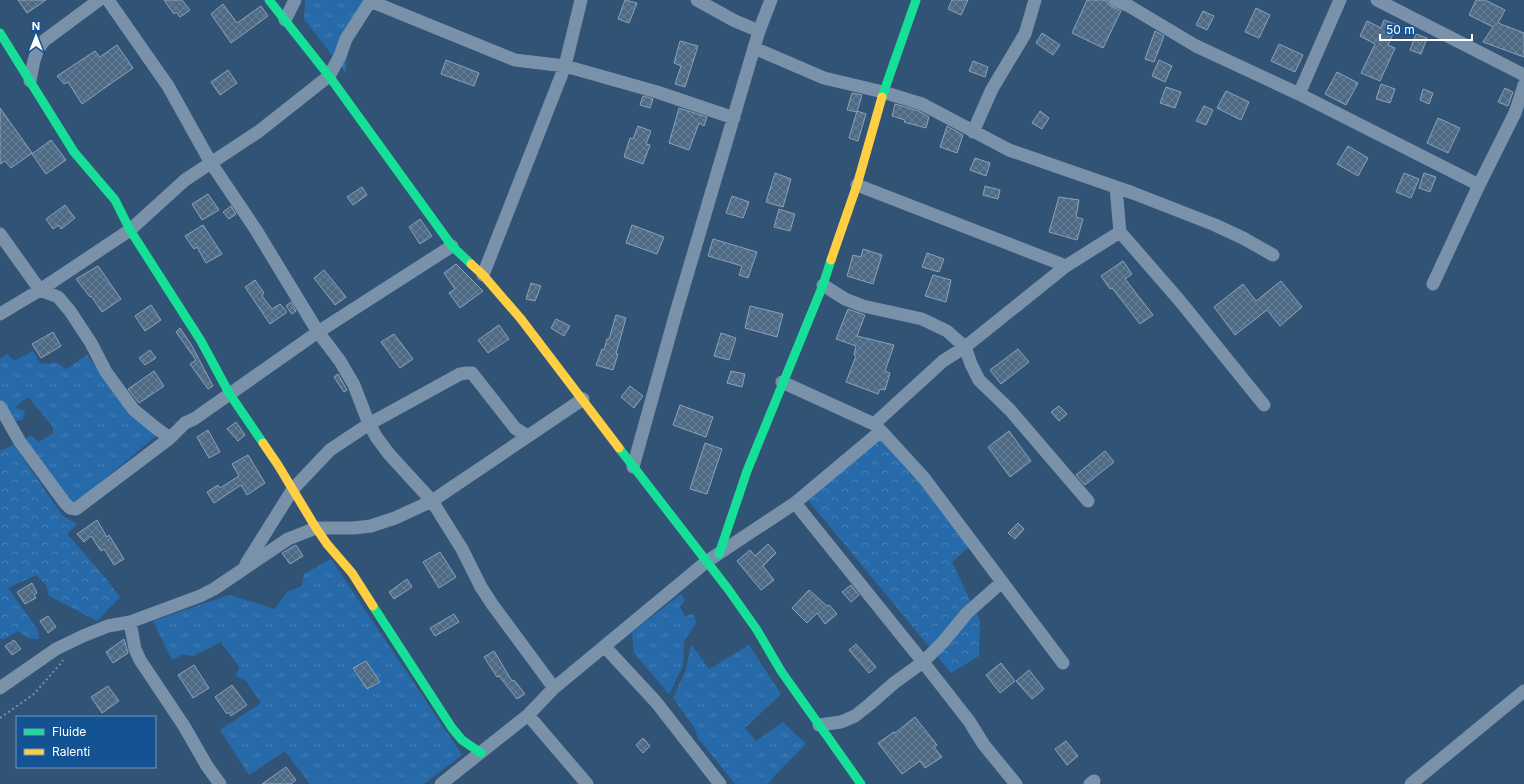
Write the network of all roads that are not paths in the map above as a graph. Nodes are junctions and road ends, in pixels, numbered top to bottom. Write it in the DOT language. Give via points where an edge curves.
graph roads {
  1 [pos="99,0"];
  2 [pos="108,0"];
  3 [pos="269,0"];
  4 [pos="295,0"];
  5 [pos="370,0"];
  6 [pos="581,0"];
  7 [pos="697,0"];
  8 [pos="771,0"];
  9 [pos="916,0"];
  10 [pos="1035,0"];
  11 [pos="1115,0"];
  12 [pos="1340,0"];
  13 [pos="1377,0"];
  14 [pos="1130,3"];
  15 [pos="285,20"];
  16 [pos="759,31"];
  17 [pos="0,33"];
  18 [pos="754,48"];
  19 [pos="565,66"];
  20 [pos="1524,75"];
  21 [pos="329,76"];
  22 [pos="30,81"];
  23 [pos="1524,85"];
  24 [pos="882,92"];
  25 [pos="1299,94"];
  26 [pos="734,118"];
  27 [pos="973,132"];
  28 [pos="211,163"];
  29 [pos="1479,184"];
  30 [pos="857,185"];
  31 [pos="1116,188"];
  32 [pos="130,230"];
  33 [pos="1120,232"];
  34 [pos="0,234"];
  35 [pos="452,246"];
  36 [pos="1273,255"];
  37 [pos="1066,266"];
  38 [pos="483,275"];
  39 [pos="1433,284"];
  40 [pos="823,285"];
  41 [pos="40,290"];
  42 [pos="0,314"];
  43 [pos="318,332"];
  44 [pos="964,347"];
  45 [pos="782,382"];
  46 [pos="229,393"];
  47 [pos="583,399"];
  48 [pos="1264,405"];
  49 [pos="0,407"];
  50 [pos="370,424"];
  51 [pos="877,427"];
  52 [pos="527,436"];
  53 [pos="170,438"];
  54 [pos="633,468"];
  55 [pos="293,489"];
  56 [pos="432,501"];
  57 [pos="1088,501"];
  58 [pos="795,503"];
  59 [pos="316,528"];
  60 [pos="719,554"];
  61 [pos="706,562"];
  62 [pos="243,569"];
  63 [pos="1002,582"];
  64 [pos="130,622"];
  65 [pos="605,647"];
  66 [pos="922,662"];
  67 [pos="1063,663"];
  68 [pos="0,688"];
  69 [pos="554,688"];
  70 [pos="1524,691"];
  71 [pos="528,715"];
  72 [pos="819,725"];
  73 [pos="481,753"];
  74 [pos="448,782"];
  75 [pos="220,784"];
  76 [pos="587,784"];
  77 [pos="720,784"];
  78 [pos="861,784"];
  79 [pos="1016,784"];
  80 [pos="1411,784"];
  1 -- 22 [label="street" via="40,45 35,55"];
  2 -- 28 [label="street" via="168,86"];
  3 -- 15 [label="street"];
  4 -- 15 [label="street"];
  5 -- 19 [label="street" via="515,60"];
  5 -- 21 [label="street" via="346,39"];
  6 -- 19 [label="street"];
  7 -- 16 [label="street"];
  8 -- 16 [label="street"];
  9 -- 24 [label="street"];
  10 -- 27 [label="street" via="1025,34 992,89"];
  11 -- 14 [label="street"];
  12 -- 25 [label="street"];
  13 -- 20 [label="street"];
  14 -- 25 [label="street" via="1196,46"];
  15 -- 21 [label="street"];
  16 -- 18 [label="street"];
  17 -- 22 [label="street"];
  18 -- 24 [label="street" via="824,78"];
  18 -- 26 [label="street"];
  19 -- 26 [label="street" via="657,92"];
  19 -- 38 [label="street"];
  21 -- 28 [label="street" via="258,132"];
  21 -- 35 [label="street"];
  22 -- 32 [label="street" via="74,152 115,200"];
  23 -- 29 [label="street" via="1515,113"];
  24 -- 27 [label="street" via="922,104"];
  24 -- 30 [label="street"];
  25 -- 29 [label="street"];
  26 -- 54 [label="street"];
  27 -- 31 [label="street" via="1009,150"];
  28 -- 32 [label="street" via="185,180"];
  28 -- 43 [label="street" via="256,230"];
  29 -- 39 [label="street"];
  30 -- 37 [label="street"];
  30 -- 40 [label="street"];
  31 -- 33 [label="street"];
  31 -- 36 [label="street" via="1215,225"];
  32 -- 41 [label="street"];
  32 -- 46 [label="street" via="201,341"];
  33 -- 37 [label="street"];
  33 -- 48 [label="street"];
  34 -- 41 [label="street"];
  35 -- 38 [label="street"];
  35 -- 43 [label="street"];
  37 -- 44 [label="street"];
  38 -- 47 [label="street"];
  40 -- 44 [label="street" via="845,299 863,306 934,324 947,331"];
  40 -- 45 [label="street"];
  41 -- 42 [label="street"];
  41 -- 53 [label="street" via="58,296 91,343 106,372 134,410"];
  43 -- 46 [label="street"];
  43 -- 50 [label="street" via="354,385"];
  44 -- 51 [label="street" via="943,361"];
  44 -- 57 [label="street" via="979,380 1010,410"];
  45 -- 51 [label="street"];
  45 -- 60 [label="street" via="747,470"];
  46 -- 53 [label="street" via="194,419 184,423"];
  46 -- 55 [label="street"];
  47 -- 52 [label="street"];
  47 -- 54 [label="street"];
  49 -- 53 [label="street" via="20,442 70,508 76,509"];
  50 -- 52 [label="street" via="460,374 472,373 515,428"];
  50 -- 55 [label="street" via="330,450"];
  50 -- 56 [label="street" via="377,438"];
  51 -- 58 [label="street"];
  51 -- 63 [label="street" via="924,478"];
  52 -- 56 [label="street"];
  54 -- 61 [label="street"];
  55 -- 59 [label="street"];
  55 -- 62 [label="street"];
  56 -- 59 [label="street" via="371,526"];
  56 -- 69 [label="street" via="492,604"];
  58 -- 60 [label="street"];
  58 -- 66 [label="street"];
  59 -- 62 [label="street" via="288,540"];
  59 -- 73 [label="street" via="352,573 452,728 462,740"];
  60 -- 61 [label="street"];
  61 -- 65 [label="street"];
  61 -- 72 [label="street" via="743,608 781,671"];
  62 -- 64 [label="street" via="200,596"];
  63 -- 66 [label="street" via="967,614"];
  63 -- 67 [label="street"];
  64 -- 68 [label="street" via="108,626 66,644"];
  64 -- 75 [label="street" via="135,649 140,660"];
  65 -- 69 [label="street"];
  65 -- 77 [label="street" via="656,702"];
  66 -- 72 [label="street" via="855,716 841,722"];
  66 -- 79 [label="street"];
  69 -- 71 [label="street"];
  70 -- 80 [label="street"];
  71 -- 73 [label="street"];
  71 -- 76 [label="street"];
  72 -- 78 [label="street"];
  73 -- 74 [label="street"];
}
